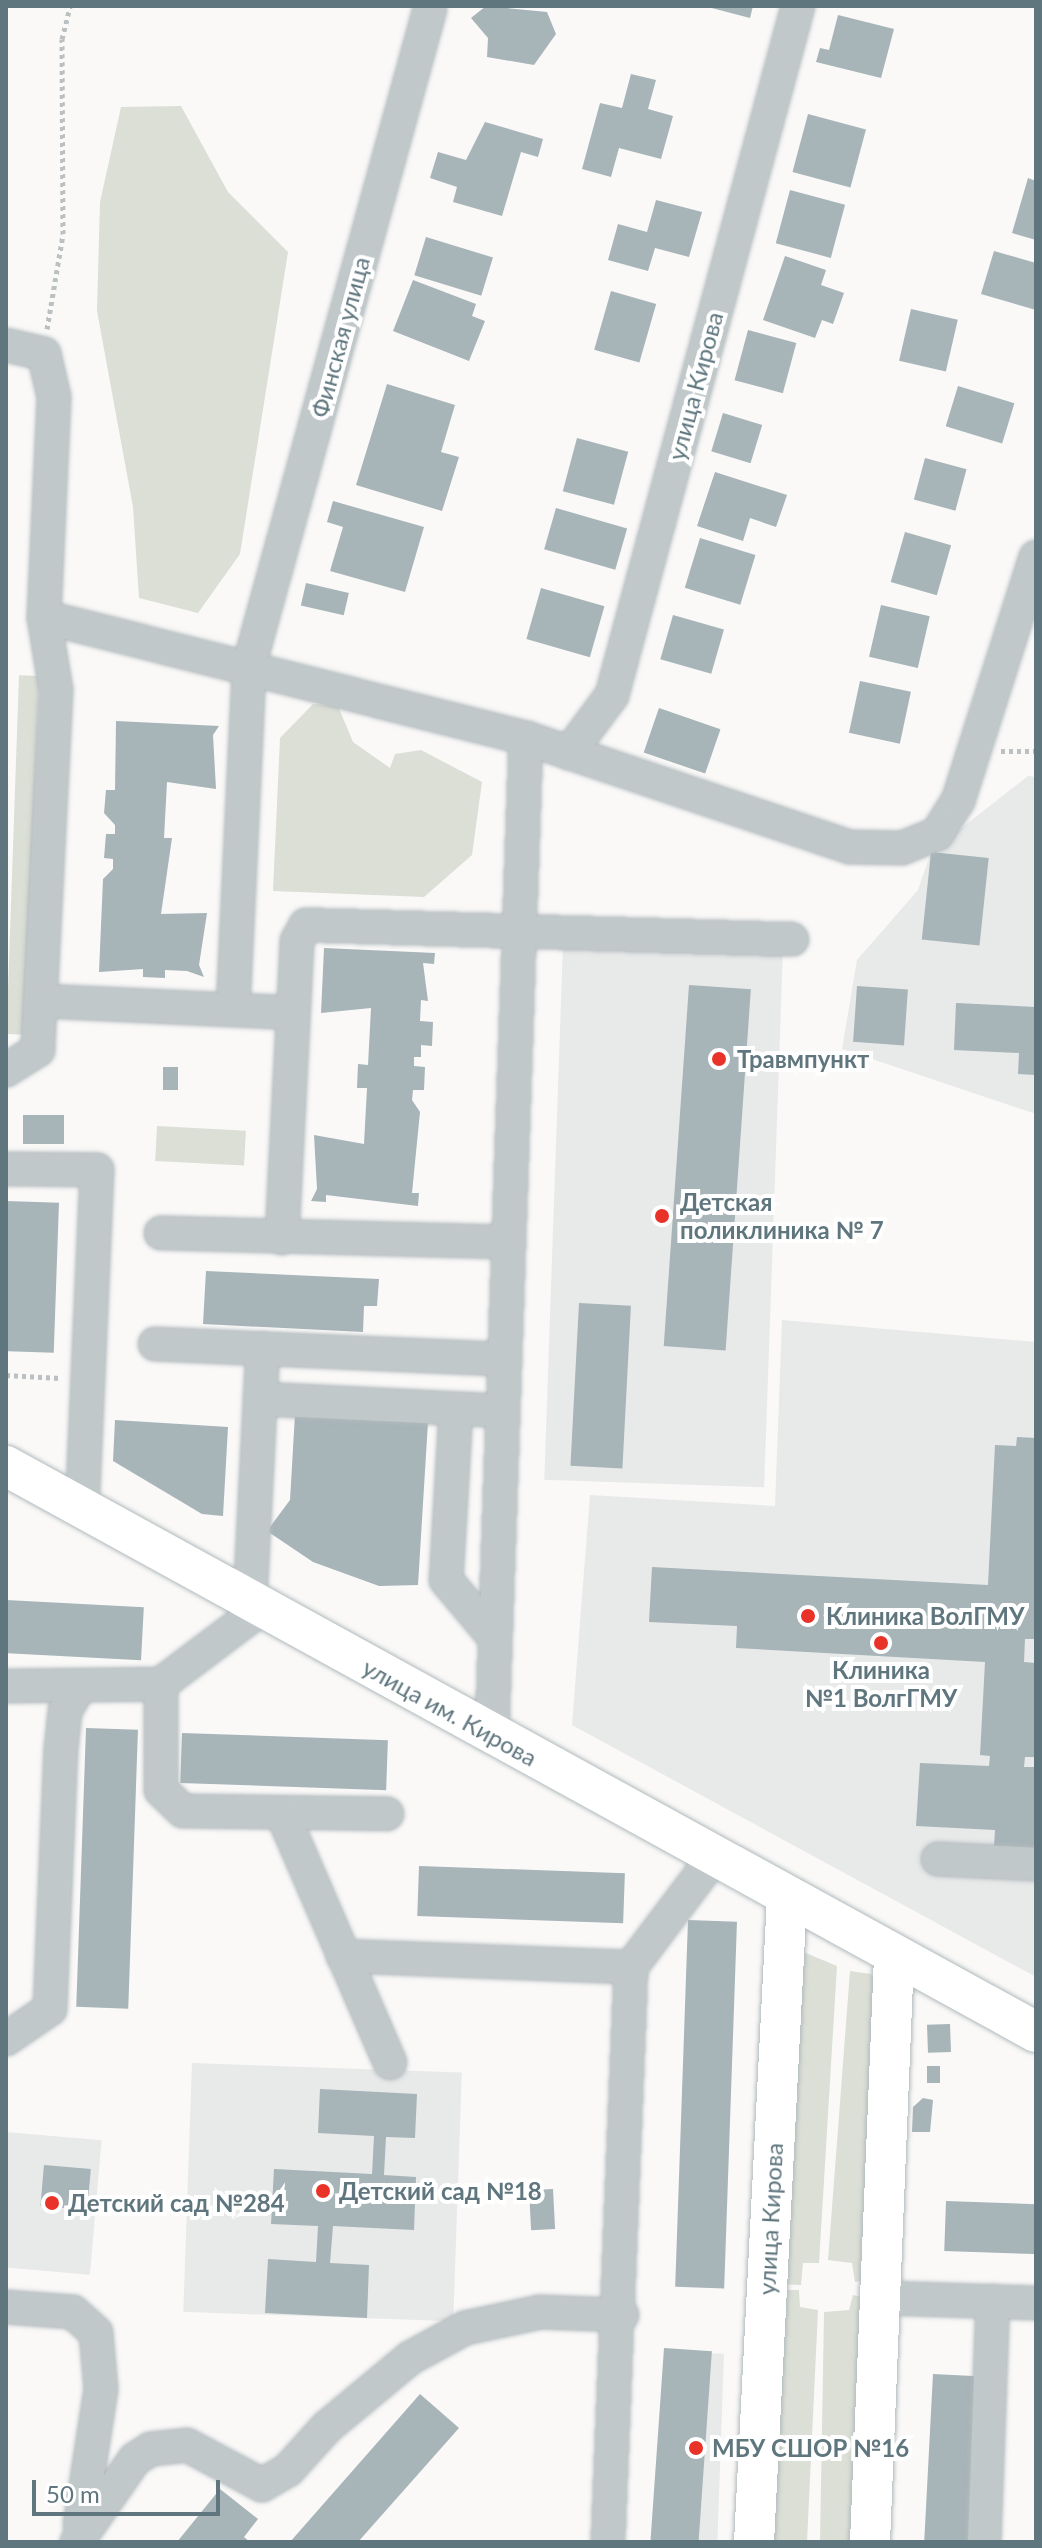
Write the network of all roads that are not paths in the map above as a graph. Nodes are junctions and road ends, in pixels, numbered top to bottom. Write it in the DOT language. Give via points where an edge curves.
graph roads {
  1 [pos="798,6"];
  2 [pos="430,9"];
  3 [pos="6,345"];
  4 [pos="1036,557"];
  5 [pos="44,617"];
  6 [pos="249,666"];
  7 [pos="526,738"];
  8 [pos="569,753"];
  9 [pos="520,929"];
  10 [pos="792,939"];
  11 [pos="42,1001"];
  12 [pos="233,1010"];
  13 [pos="293,1013"];
  14 [pos="6,1070"];
  15 [pos="6,1169"];
  16 [pos="161,1233"];
  17 [pos="282,1238"];
  18 [pos="509,1242"];
  19 [pos="155,1344"];
  20 [pos="263,1348"];
  21 [pos="505,1359"];
  22 [pos="260,1399"];
  23 [pos="456,1409"];
  24 [pos="503,1411"];
  25 [pos="6,1466"];
  26 [pos="82,1508"];
  27 [pos="256,1605"];
  28 [pos="495,1638"];
  29 [pos="161,1684"];
  30 [pos="6,1686"];
  31 [pos="78,1689"];
  32 [pos="492,1735"];
  33 [pos="282,1813"];
  34 [pos="387,1814"];
  35 [pos="714,1857"];
  36 [pos="938,1859"];
  37 [pos="1036,1864"];
  38 [pos="787,1897"];
  39 [pos="343,1956"];
  40 [pos="894,1956"];
  41 [pos="631,1967"];
  42 [pos="1036,2032"];
  43 [pos="6,2039"];
  44 [pos="390,2063"];
  45 [pos="884,2298"];
  46 [pos="993,2301"];
  47 [pos="1036,2303"];
  48 [pos="6,2307"];
  49 [pos="622,2315"];
  50 [pos="77,2542"];
  51 [pos="608,2542"];
  52 [pos="754,2542"];
  53 [pos="870,2542"];
  54 [pos="984,2542"];
  1 -- 8 [label="street, улица Кирова" via="612,695"];
  2 -- 6 [label="street, Финская улица"];
  3 -- 5 [label="street" via="44,354 54,397"];
  4 -- 8 [label="street" via="958,801 937,834 902,848 850,847"];
  5 -- 6 [label="street"];
  5 -- 11 [label="street" via="56,690"];
  6 -- 7 [label="street"];
  6 -- 12 [label="street, Финская улица"];
  7 -- 8 [label="street"];
  7 -- 9 [label="street"];
  9 -- 10 [label="street"];
  9 -- 13 [label="street" via="306,925 297,941"];
  9 -- 18 [label="street"];
  11 -- 12 [label="street"];
  11 -- 14 [label="street" via="38,1050"];
  12 -- 13 [label="street"];
  13 -- 17 [label="street"];
  15 -- 26 [label="street" via="97,1170"];
  16 -- 17 [label="street"];
  17 -- 18 [label="street"];
  18 -- 21 [label="street"];
  19 -- 20 [label="street"];
  20 -- 21 [label="street"];
  20 -- 22 [label="street"];
  21 -- 24 [label="street"];
  22 -- 23 [label="street"];
  22 -- 27 [label="street"];
  23 -- 24 [label="street"];
  23 -- 28 [label="street" via="446,1580"];
  24 -- 28 [label="street"];
  25 -- 26 [label="main road, улица им. Кирова"];
  26 -- 27 [label="main road, улица им. Кирова"];
  27 -- 29 [label="street"];
  27 -- 32 [label="main road, улица им. Кирова"];
  28 -- 32 [label="street"];
  29 -- 31 [label="street"];
  29 -- 33 [label="street" via="161,1790 183,1811"];
  30 -- 31 [label="street"];
  31 -- 43 [label="street" via="65,1711 61,1749 50,2009"];
  32 -- 35 [label="main road, улица им. Кирова"];
  33 -- 34 [label="street"];
  33 -- 39 [label="street"];
  35 -- 38 [label="main road, улица им. Кирова"];
  35 -- 41 [label="street"];
  36 -- 37 [label="street"];
  38 -- 40 [label="main road, улица им. Кирова"];
  38 -- 52 [label="main road, улица Кирова"];
  39 -- 41 [label="street"];
  39 -- 44 [label="street"];
  40 -- 42 [label="main road, улица им. Кирова"];
  40 -- 45 [label="main road"];
  41 -- 49 [label="street"];
  45 -- 46 [label="street"];
  45 -- 53 [label="main road"];
  46 -- 47 [label="street"];
  46 -- 54 [label="street"];
  48 -- 50 [label="street" via="73,2312 96,2333 97,2430"];
  49 -- 50 [label="street" via="540,2312 465,2328 410,2358 327,2427 288,2470 262,2485 187,2445 151,2449 135,2459"];
  49 -- 51 [label="street"];
}
